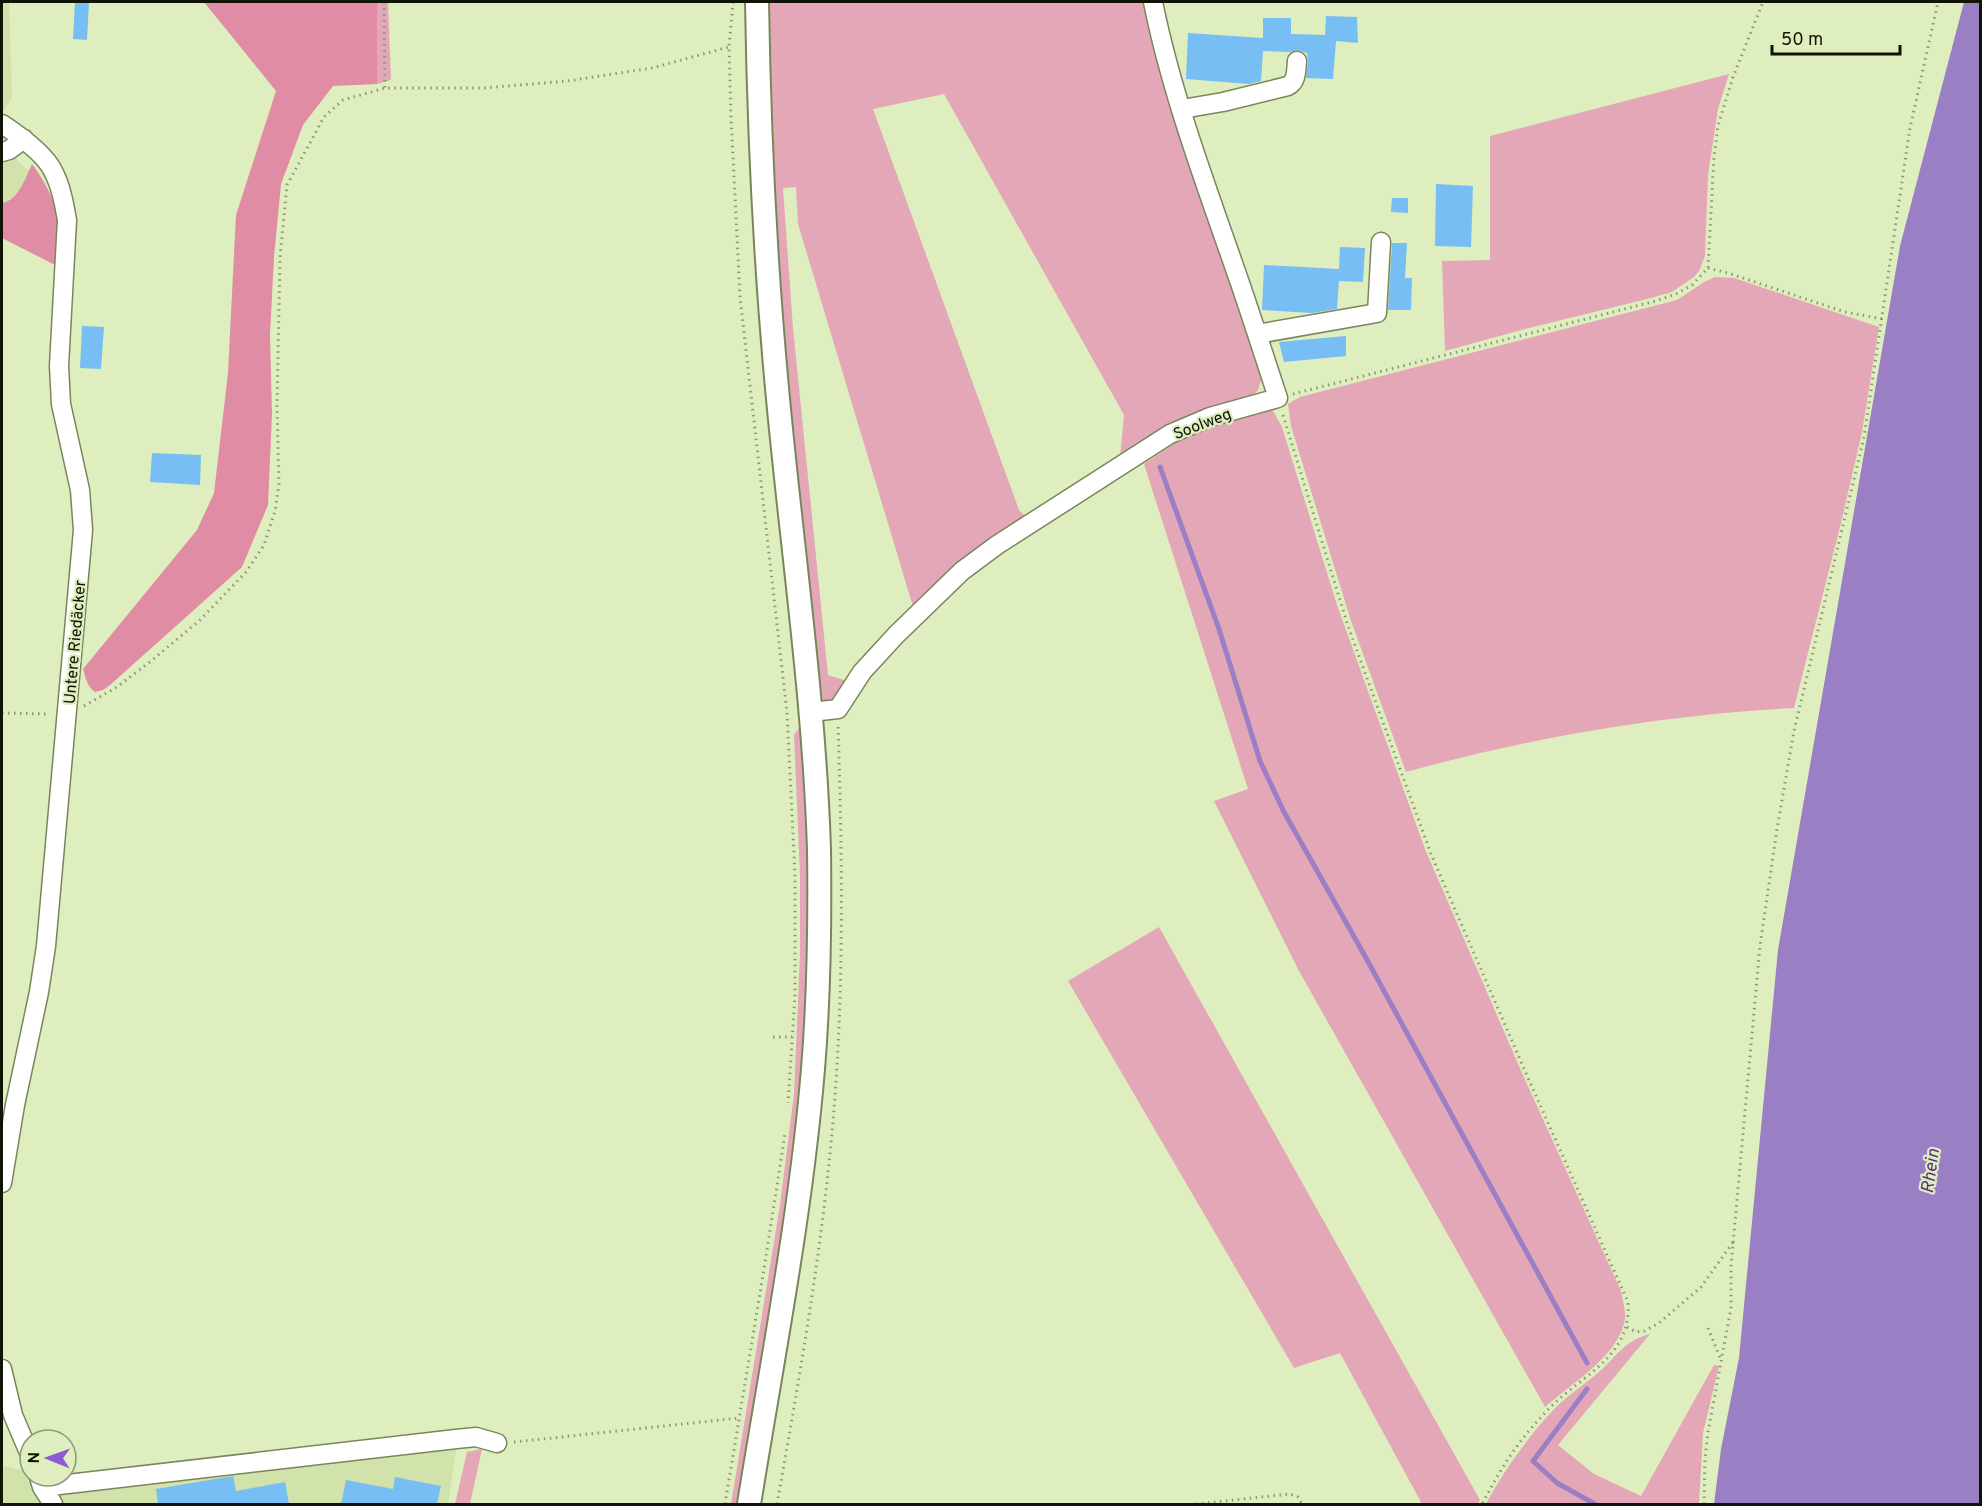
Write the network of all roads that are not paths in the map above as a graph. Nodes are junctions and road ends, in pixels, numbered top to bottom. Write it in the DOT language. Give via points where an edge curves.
graph roads {
  1 [pos="757,2"];
  2 [pos="1153,2"];
  3 [pos="1297,61"];
  4 [pos="1182,110"];
  5 [pos="2,124"];
  6 [pos="24,139"];
  7 [pos="2,152"];
  8 [pos="1381,242"];
  9 [pos="1257,334"];
  10 [pos="811,712"];
  11 [pos="2,1183"];
  12 [pos="2,1369"];
  13 [pos="19,1428"];
  14 [pos="497,1443"];
  15 [pos="78,1477"];
  16 [pos="45,1488"];
  17 [pos="53,1504"];
  18 [pos="749,1504"];
  1 -- 10 [label="main road" via="765,247"];
  2 -- 4 [label="street"];
  3 -- 4 [label="street" via="1295,78 1288,86"];
  4 -- 9 [label="street"];
  5 -- 6 [label="street, Untere Riedäcker"];
  6 -- 7 [label="street"];
  6 -- 11 [label="street, Untere Riedäcker" via="52,168 67,220 59,366 61,404 80,490 83,530 46,946"];
  8 -- 9 [label="street" via="1377,313"];
  9 -- 10 [label="street, Soolweg" via="1278,398 1210,417 1170,435 997,546 896,635 862,672 838,710"];
  10 -- 18 [label="main road" via="819,851 813,1068 800,1187"];
  12 -- 13 [label="street"];
  14 -- 15 [label="street" via="476,1437"];
  16 -- 17 [label="street"];
}
